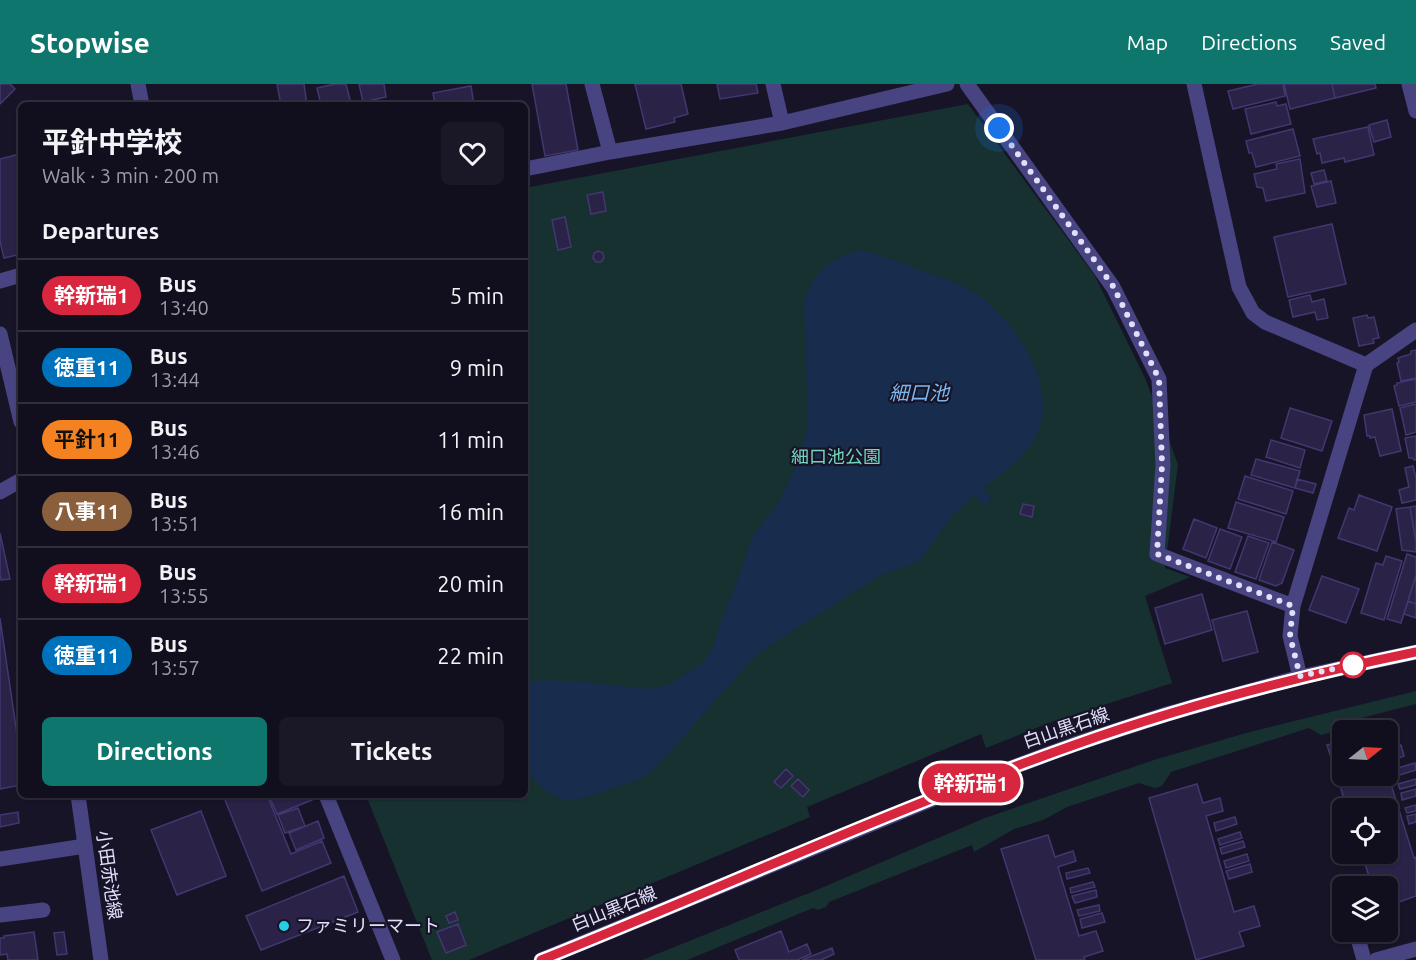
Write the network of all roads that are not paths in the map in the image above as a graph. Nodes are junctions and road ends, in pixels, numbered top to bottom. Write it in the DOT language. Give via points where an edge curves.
graph roads {
  1 [pos="138,84"];
  2 [pos="592,84"];
  3 [pos="773,84"];
  4 [pos="947,84"];
  5 [pos="967,84"];
  6 [pos="1194,84"];
  7 [pos="1409,84"];
  8 [pos="141,102"];
  9 [pos="1416,111"];
  10 [pos="782,123"];
  11 [pos="610,152"];
  12 [pos="528,168"];
  13 [pos="18,276"];
  14 [pos="0,281"];
  15 [pos="1416,330"];
  16 [pos="0,334"];
  17 [pos="1366,365"];
  18 [pos="18,409"];
  19 [pos="18,482"];
  20 [pos="0,492"];
  21 [pos="1293,606"];
  22 [pos="1416,652"];
  23 [pos="1300,676"];
  24 [pos="78,798"];
  25 [pos="327,798"];
  26 [pos="85,846"];
  27 [pos="0,859"];
  28 [pos="43,910"];
  29 [pos="0,915"];
  30 [pos="1359,942"];
  31 [pos="1416,949"];
  32 [pos="101,960"];
  33 [pos="393,960"];
  34 [pos="541,960"];
  35 [pos="1364,960"];
  36 [pos="1376,960"];
  1 -- 8 [label="street"];
  2 -- 11 [label="street"];
  3 -- 10 [label="street"];
  4 -- 10 [label="street"];
  5 -- 21 [label="street" via="1113,286 1159,379 1162,465 1157,554"];
  6 -- 17 [label="street" via="1239,287 1253,313 1265,322"];
  7 -- 9 [label="street"];
  10 -- 11 [label="street"];
  11 -- 12 [label="street"];
  13 -- 14 [label="street"];
  15 -- 17 [label="street"];
  16 -- 18 [label="street"];
  17 -- 21 [label="street"];
  19 -- 20 [label="street"];
  21 -- 23 [label="street" via="1290,636"];
  22 -- 23 [label="street, 白山黒石線"];
  23 -- 34 [label="street, 白山黒石線" via="1075,744"];
  24 -- 26 [label="street, 小田赤池線"];
  25 -- 33 [label="street"];
  26 -- 27 [label="street"];
  26 -- 32 [label="street, 小田赤池線"];
  28 -- 29 [label="street"];
  30 -- 35 [label="street"];
  31 -- 36 [label="street"];
}
